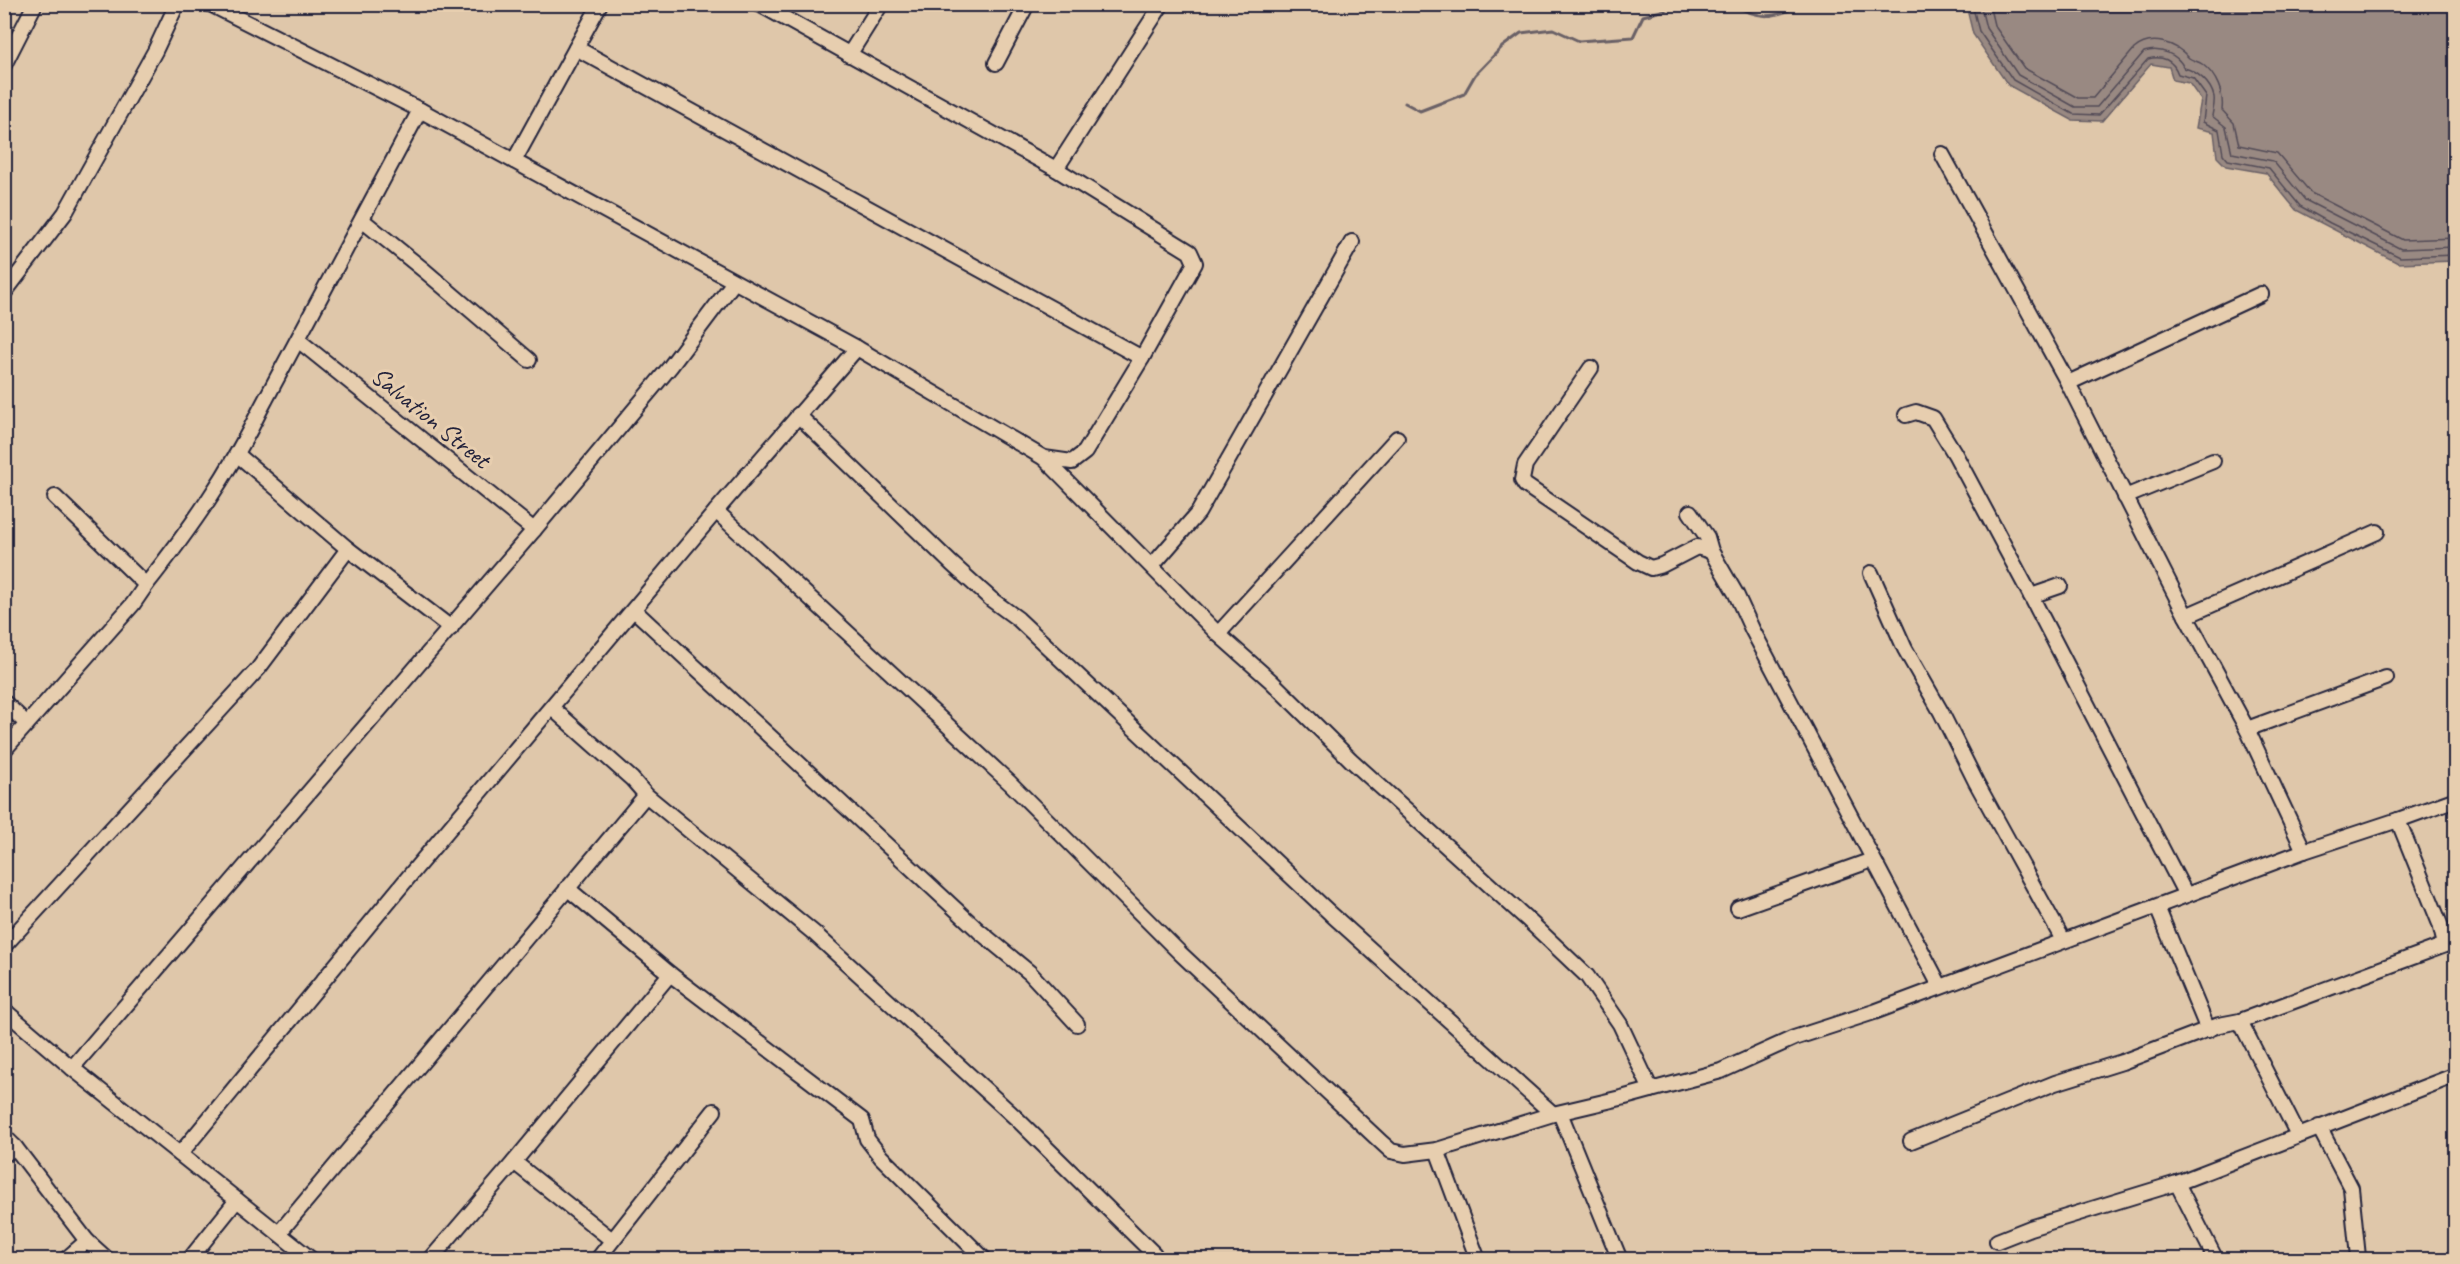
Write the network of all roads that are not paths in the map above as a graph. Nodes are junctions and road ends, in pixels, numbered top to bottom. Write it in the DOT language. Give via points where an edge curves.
graph roads {
  1 [pos="35,4"];
  2 [pos="177,4"];
  3 [pos="210,4"];
  4 [pos="600,4"];
  5 [pos="759,4"];
  6 [pos="881,4"];
  7 [pos="1027,4"];
  8 [pos="1162,4"];
  9 [pos="576,48"];
  10 [pos="849,55"];
  11 [pos="996,63"];
  12 [pos="4,65"];
  13 [pos="420,110"];
  14 [pos="1942,154"];
  15 [pos="514,162"];
  16 [pos="1056,168"];
  17 [pos="362,220"];
  18 [pos="1352,242"];
  19 [pos="734,282"];
  20 [pos="4,293"];
  21 [pos="2261,294"];
  22 [pos="298,340"];
  23 [pos="857,348"];
  24 [pos="1142,358"];
  25 [pos="529,360"];
  26 [pos="1591,368"];
  27 [pos="2068,383"];
  28 [pos="798,415"];
  29 [pos="1906,415"];
  30 [pos="1397,438"];
  31 [pos="238,455"];
  32 [pos="1044,458"];
  33 [pos="2213,461"];
  34 [pos="55,497"];
  35 [pos="2125,497"];
  36 [pos="716,511"];
  37 [pos="1690,512"];
  38 [pos="534,530"];
  39 [pos="2377,532"];
  40 [pos="348,549"];
  41 [pos="1711,551"];
  42 [pos="1152,566"];
  43 [pos="1871,573"];
  44 [pos="147,585"];
  45 [pos="2060,586"];
  46 [pos="2031,596"];
  47 [pos="634,610"];
  48 [pos="2186,616"];
  49 [pos="451,628"];
  50 [pos="1218,634"];
  51 [pos="2386,678"];
  52 [pos="4,702"];
  53 [pos="552,708"];
  54 [pos="27,724"];
  55 [pos="2247,729"];
  56 [pos="4,750"];
  57 [pos="646,795"];
  58 [pos="2456,799"];
  59 [pos="2398,820"];
  60 [pos="2304,850"];
  61 [pos="1872,860"];
  62 [pos="567,888"];
  63 [pos="2186,895"];
  64 [pos="2157,907"];
  65 [pos="1738,908"];
  66 [pos="2063,940"];
  67 [pos="2450,943"];
  68 [pos="4,946"];
  69 [pos="670,974"];
  70 [pos="1940,986"];
  71 [pos="4,1011"];
  72 [pos="2240,1021"];
  73 [pos="1077,1024"];
  74 [pos="2208,1029"];
  75 [pos="72,1068"];
  76 [pos="2456,1075"];
  77 [pos="1651,1090"];
  78 [pos="714,1112"];
  79 [pos="1556,1113"];
  80 [pos="2319,1127"];
  81 [pos="2298,1135"];
  82 [pos="4,1136"];
  83 [pos="1911,1141"];
  84 [pos="1437,1150"];
  85 [pos="10,1151"];
  86 [pos="180,1154"];
  87 [pos="514,1162"];
  88 [pos="2177,1183"];
  89 [pos="237,1200"];
  90 [pos="279,1233"];
  91 [pos="612,1240"];
  92 [pos="87,1241"];
  93 [pos="1997,1241"];
  94 [pos="1154,1254"];
  95 [pos="2358,1257"];
  96 [pos="65,1260"];
  97 [pos="108,1260"];
  98 [pos="189,1260"];
  99 [pos="312,1260"];
  100 [pos="430,1260"];
  101 [pos="597,1260"];
  102 [pos="985,1260"];
  103 [pos="1478,1260"];
  104 [pos="1620,1260"];
  105 [pos="2216,1260"];
  1 -- 12 [label="street"];
  2 -- 20 [label="street" via="65,213"];
  3 -- 13 [label="street"];
  4 -- 9 [label="street"];
  5 -- 10 [label="street"];
  6 -- 10 [label="street"];
  7 -- 11 [label="street"];
  8 -- 16 [label="street"];
  9 -- 15 [label="street"];
  9 -- 24 [label="street"];
  10 -- 16 [label="street"];
  13 -- 15 [label="street"];
  13 -- 17 [label="street"];
  14 -- 27 [label="street"];
  15 -- 19 [label="street"];
  16 -- 24 [label="street" via="1190,252 1195,263"];
  17 -- 22 [label="street"];
  17 -- 25 [label="street"];
  18 -- 42 [label="street" via="1198,513"];
  19 -- 23 [label="street"];
  19 -- 38 [label="street" via="670,367"];
  21 -- 27 [label="street"];
  22 -- 31 [label="street"];
  22 -- 38 [label="street, Salvation Street"];
  23 -- 28 [label="street"];
  23 -- 32 [label="street"];
  24 -- 32 [label="street" via="1085,452 1072,462"];
  26 -- 41 [label="street" via="1525,465 1525,485 1651,568 1696,547"];
  27 -- 35 [label="street"];
  28 -- 36 [label="street"];
  28 -- 79 [label="street" via="922,536 1018,619 1331,914"];
  29 -- 46 [label="street" via="1916,412 1933,418"];
  30 -- 50 [label="street"];
  31 -- 40 [label="street"];
  31 -- 44 [label="street"];
  32 -- 42 [label="street"];
  33 -- 35 [label="street"];
  34 -- 44 [label="street"];
  35 -- 48 [label="street"];
  36 -- 47 [label="street"];
  36 -- 84 [label="street" via="1010,783 1180,953 1386,1147 1405,1154"];
  37 -- 41 [label="street" via="1707,537"];
  38 -- 49 [label="street"];
  39 -- 48 [label="street"];
  40 -- 49 [label="street"];
  40 -- 68 [label="street" via="258,669"];
  41 -- 61 [label="street"];
  42 -- 50 [label="street"];
  43 -- 66 [label="street" via="1905,650"];
  44 -- 54 [label="street"];
  45 -- 46 [label="street"];
  46 -- 63 [label="street"];
  47 -- 53 [label="street"];
  47 -- 73 [label="street" via="944,900 1030,973"];
  48 -- 55 [label="street"];
  49 -- 75 [label="street"];
  50 -- 77 [label="street" via="1587,976 1620,1024"];
  51 -- 55 [label="street"];
  52 -- 54 [label="street"];
  53 -- 57 [label="street"];
  53 -- 86 [label="street"];
  54 -- 56 [label="street"];
  55 -- 60 [label="street"];
  57 -- 62 [label="street"];
  57 -- 94 [label="street" via="814,933 1016,1118"];
  58 -- 59 [label="street"];
  59 -- 60 [label="street"];
  59 -- 67 [label="street"];
  60 -- 63 [label="street"];
  61 -- 65 [label="street"];
  61 -- 70 [label="street"];
  62 -- 69 [label="street"];
  62 -- 90 [label="street"];
  63 -- 64 [label="street"];
  64 -- 66 [label="street"];
  64 -- 74 [label="street"];
  66 -- 70 [label="street"];
  67 -- 72 [label="street"];
  69 -- 87 [label="street"];
  69 -- 102 [label="street" via="862,1120 867,1139 881,1157"];
  70 -- 77 [label="street" via="1794,1038 1721,1071"];
  71 -- 75 [label="street"];
  72 -- 74 [label="street"];
  72 -- 81 [label="street"];
  74 -- 83 [label="street" via="2055,1083"];
  75 -- 86 [label="street"];
  76 -- 80 [label="street"];
  77 -- 79 [label="street"];
  78 -- 91 [label="street"];
  79 -- 84 [label="street"];
  79 -- 104 [label="street"];
  80 -- 81 [label="street"];
  80 -- 95 [label="street" via="2351,1188"];
  81 -- 88 [label="street"];
  82 -- 85 [label="street"];
  84 -- 103 [label="street"];
  85 -- 92 [label="street"];
  86 -- 89 [label="street"];
  87 -- 91 [label="street"];
  87 -- 100 [label="street"];
  88 -- 93 [label="street"];
  88 -- 105 [label="street"];
  89 -- 90 [label="street"];
  89 -- 98 [label="street"];
  90 -- 99 [label="street"];
  91 -- 101 [label="street"];
  92 -- 96 [label="street"];
  92 -- 97 [label="street"];
}
